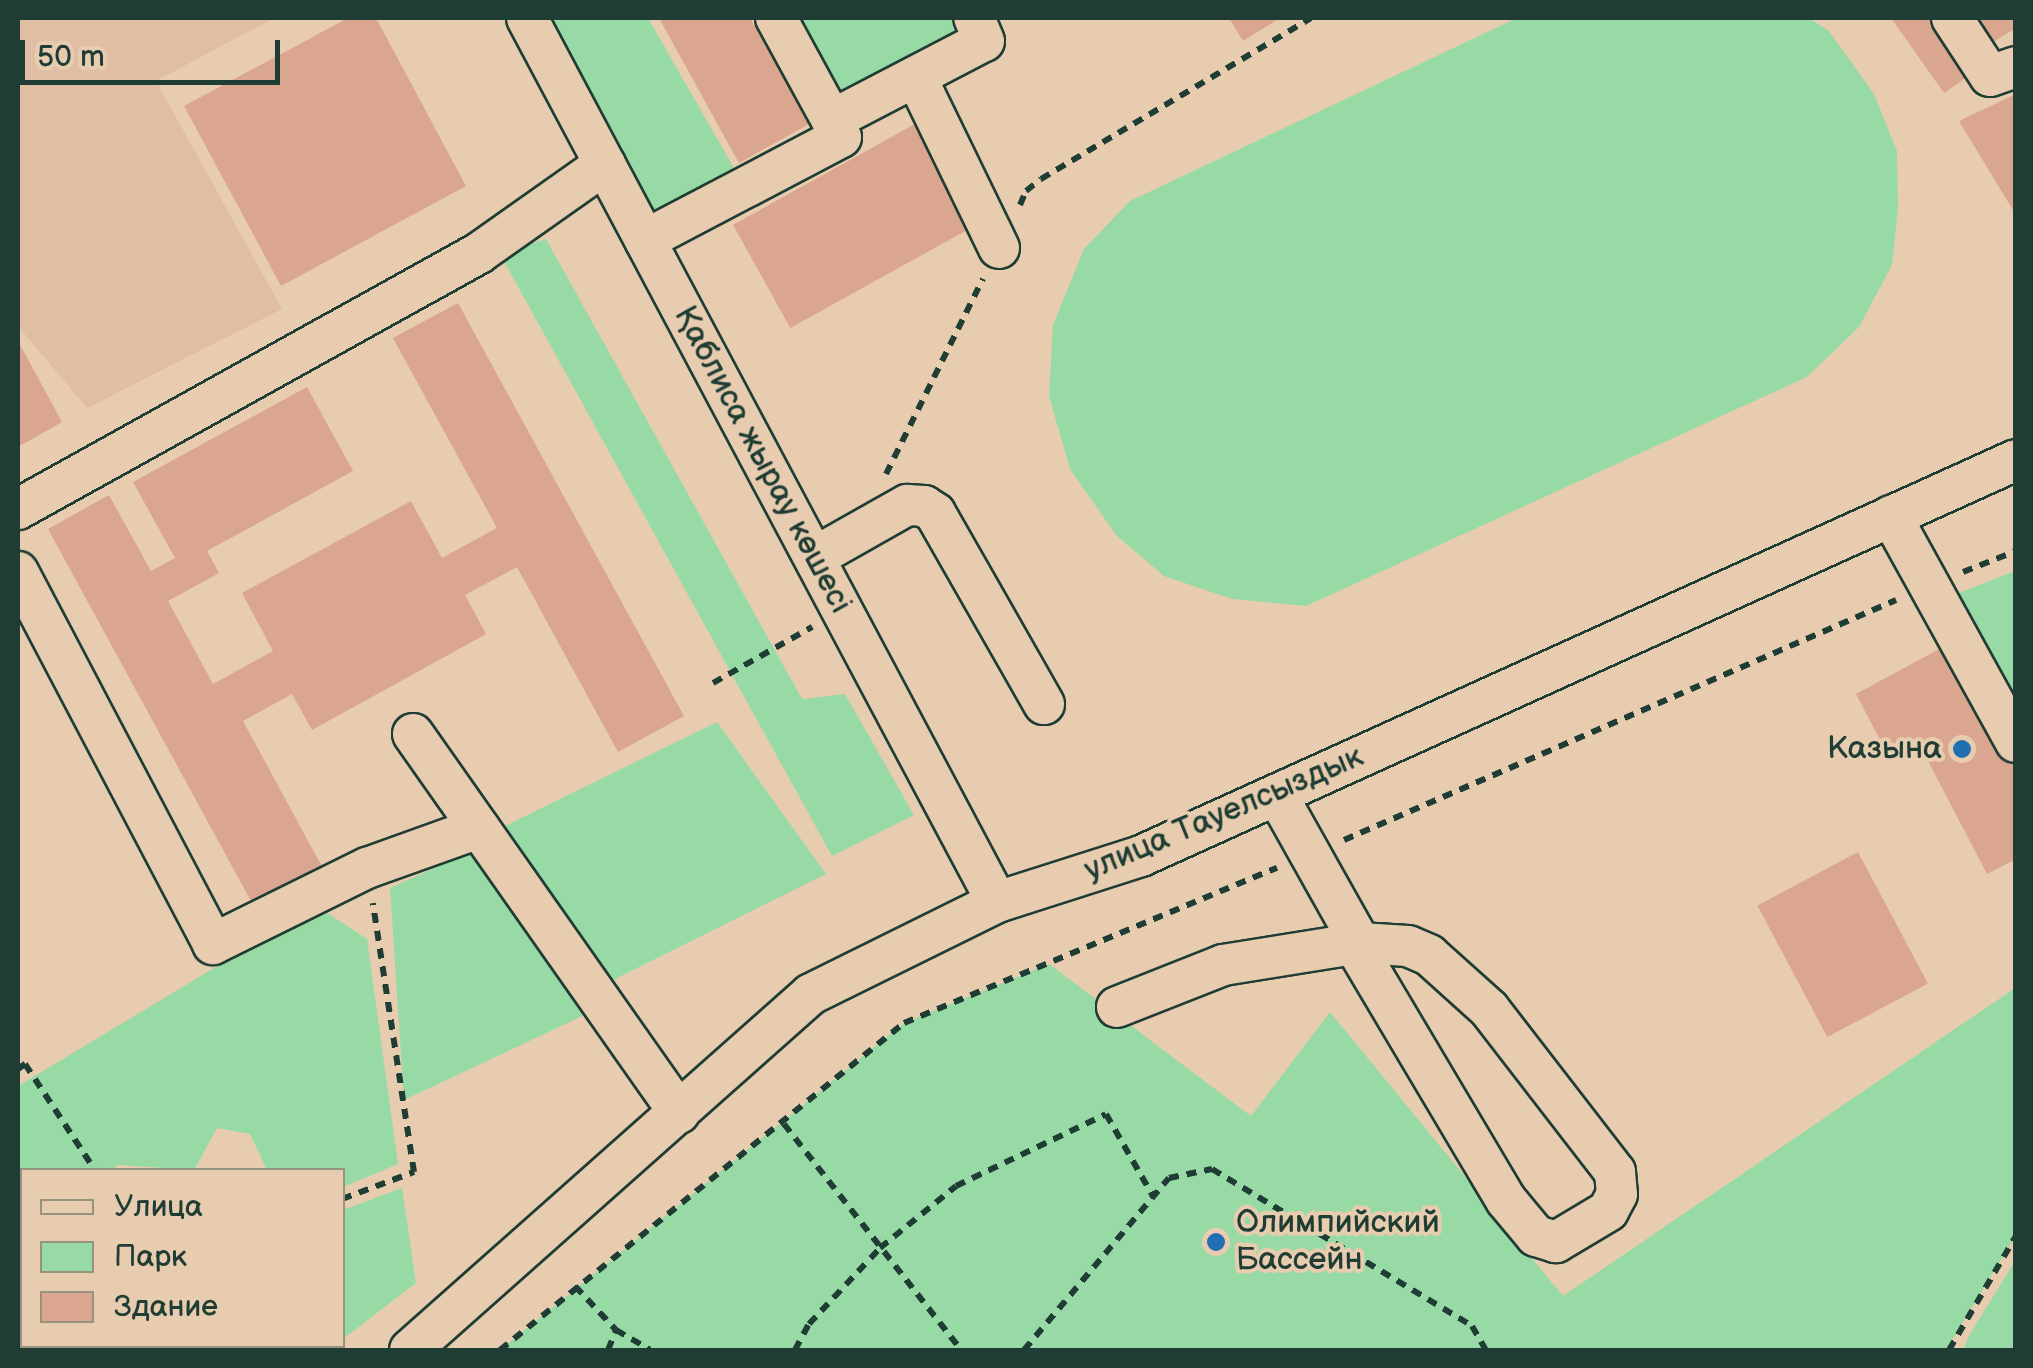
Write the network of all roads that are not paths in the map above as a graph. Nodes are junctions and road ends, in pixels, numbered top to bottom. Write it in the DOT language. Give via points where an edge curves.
graph roads {
  1 [pos="527,18"];
  2 [pos="776,18"];
  3 [pos="974,18"];
  4 [pos="1952,18"];
  5 [pos="2016,66"];
  6 [pos="916,76"];
  7 [pos="832,120"];
  8 [pos="605,164"];
  9 [pos="645,240"];
  10 [pos="999,248"];
  11 [pos="2016,460"];
  12 [pos="18,509"];
  13 [pos="1891,516"];
  14 [pos="815,557"];
  15 [pos="18,572"];
  16 [pos="1044,704"];
  17 [pos="413,734"];
  18 [pos="2016,742"];
  19 [pos="1277,795"];
  20 [pos="479,828"];
  21 [pos="996,902"];
  22 [pos="1360,942"];
  23 [pos="1117,1007"];
  24 [pos="679,1112"];
  25 [pos="410,1350"];
  1 -- 8 [label="street, Қаблиса жырау көшесі"];
  2 -- 7 [label="street"];
  3 -- 6 [label="street" via="984,40"];
  4 -- 5 [label="street" via="1990,76"];
  6 -- 7 [label="street"];
  6 -- 10 [label="street"];
  7 -- 9 [label="street" via="841,137"];
  8 -- 9 [label="street, Қаблиса жырау көшесі"];
  8 -- 12 [label="street" via="479,253"];
  9 -- 14 [label="street, Қаблиса жырау көшесі"];
  11 -- 13 [label="street, улица Тауелсыздык"];
  13 -- 18 [label="street"];
  13 -- 19 [label="street, улица Тауелсыздык"];
  14 -- 16 [label="street" via="907,505 935,513"];
  14 -- 21 [label="street, Қаблиса жырау көшесі"];
  15 -- 20 [label="street" via="213,944 368,868"];
  17 -- 20 [label="street"];
  19 -- 21 [label="street, улица Тауелсыздык" via="1141,856"];
  19 -- 22 [label="street"];
  20 -- 24 [label="street"];
  21 -- 24 [label="street, улица Тауелсыздык" via="812,994"];
  22 -- 22 [label="street" via="1357,949 1506,1200 1536,1236 1556,1242 1608,1211 1617,1194 1615,1172 1490,1009 1429,954"];
  22 -- 23 [label="street" via="1223,965"];
  24 -- 25 [label="street, улица Тауелсыздык"];
}
